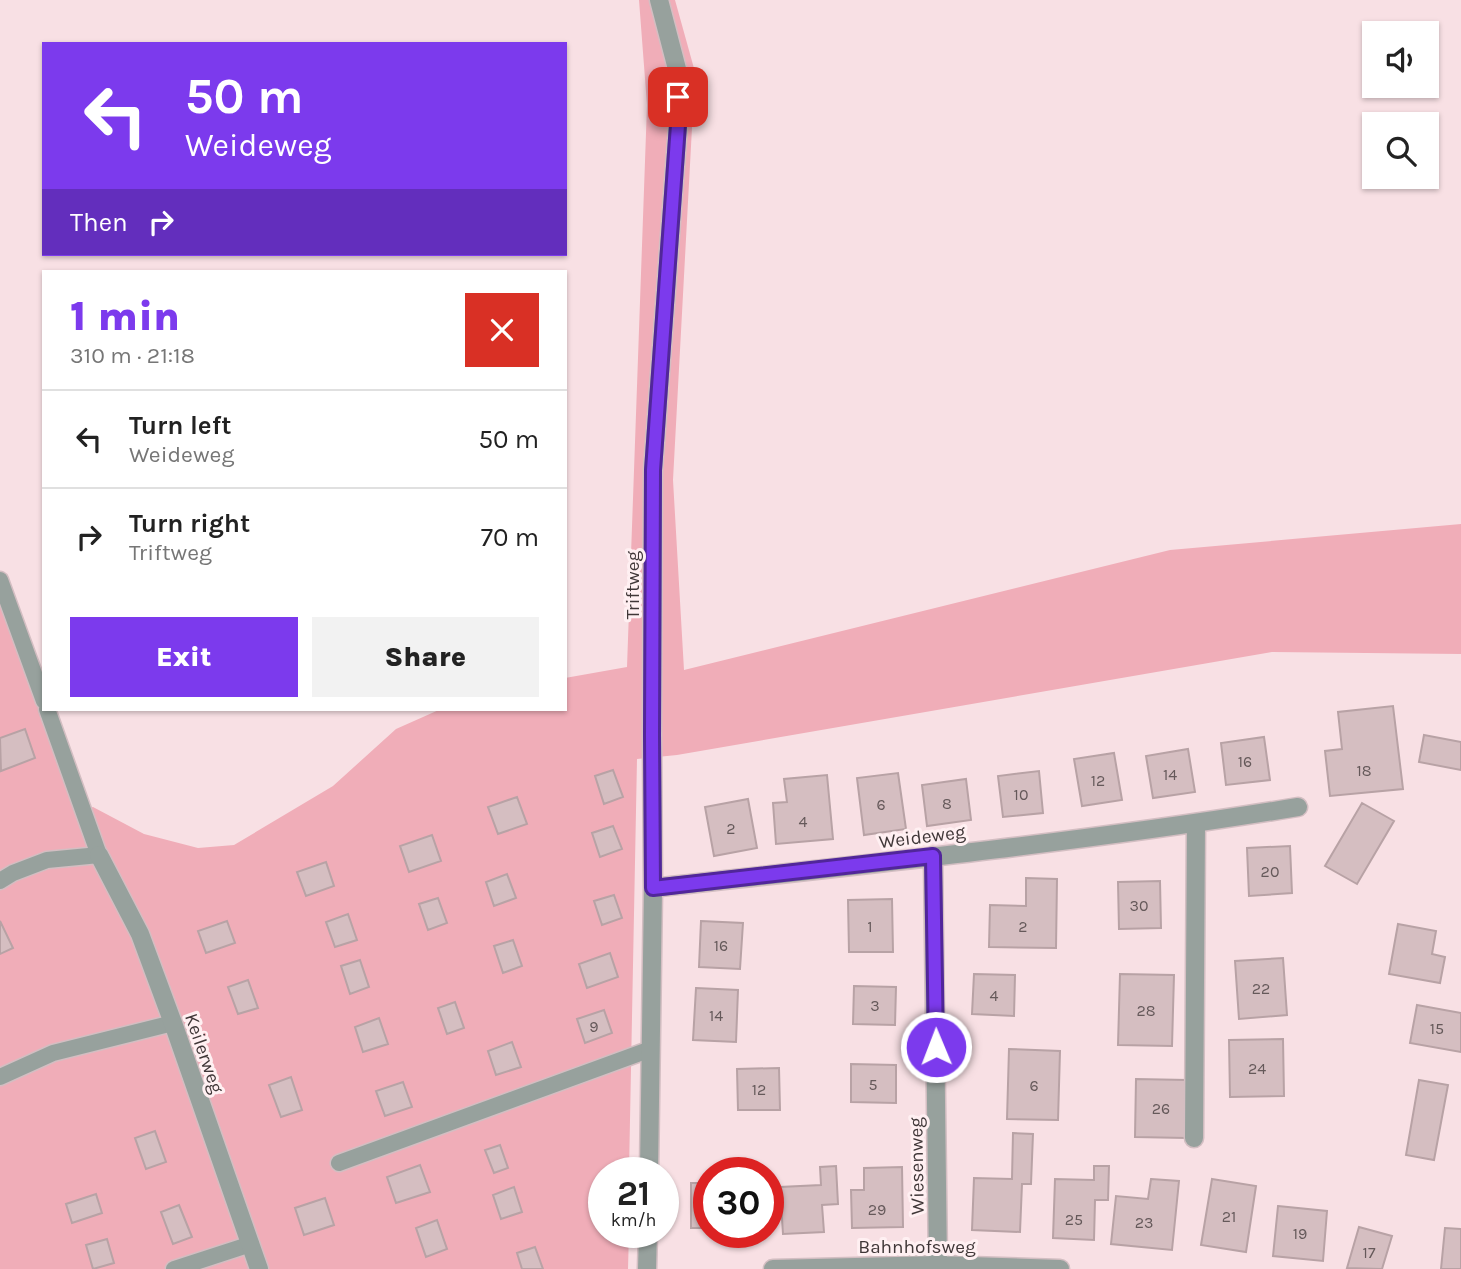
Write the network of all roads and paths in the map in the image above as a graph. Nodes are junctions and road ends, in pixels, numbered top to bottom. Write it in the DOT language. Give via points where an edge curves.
graph roads {
  1 [pos="659,0"];
  2 [pos="0,580"];
  3 [pos="42,696"];
  4 [pos="48,711"];
  5 [pos="1298,807"];
  6 [pos="1196,823"];
  7 [pos="99,855"];
  8 [pos="933,856"];
  9 [pos="0,881"];
  10 [pos="653,888"];
  11 [pos="173,1023"];
  12 [pos="651,1049"];
  13 [pos="0,1077"];
  14 [pos="1194,1138"];
  15 [pos="649,1157"];
  16 [pos="338,1163"];
  17 [pos="251,1244"];
  18 [pos="648,1248"];
  19 [pos="938,1265"];
  20 [pos="174,1269"];
  21 [pos="259,1269"];
  22 [pos="647,1269"];
  23 [pos="773,1269"];
  24 [pos="1060,1269"];
  1 -- 10 [label="street, Triftweg" via="677,69 678,125 653,470"];
  2 -- 3 [label="lane"];
  4 -- 7 [label="lane"];
  5 -- 6 [label="street, Weideweg"];
  6 -- 8 [label="street, Weideweg"];
  6 -- 14 [label="street"];
  7 -- 9 [label="lane" via="47,860"];
  7 -- 11 [label="street, Keilerweg" via="139,934"];
  8 -- 10 [label="street, Weideweg"];
  8 -- 19 [label="street, Wiesenweg"];
  10 -- 12 [label="street, Triftweg"];
  11 -- 13 [label="lane" via="53,1053"];
  11 -- 17 [label="street, Keilerweg"];
  12 -- 15 [label="street, Triftweg"];
  12 -- 16 [label="lane"];
  17 -- 20 [label="lane"];
  17 -- 21 [label="street, Keilerweg"];
  18 -- 22 [label="street"];
  19 -- 23 [label="street, Bahnhofsweg"];
  19 -- 24 [label="street, Bahnhofsweg"];
}
